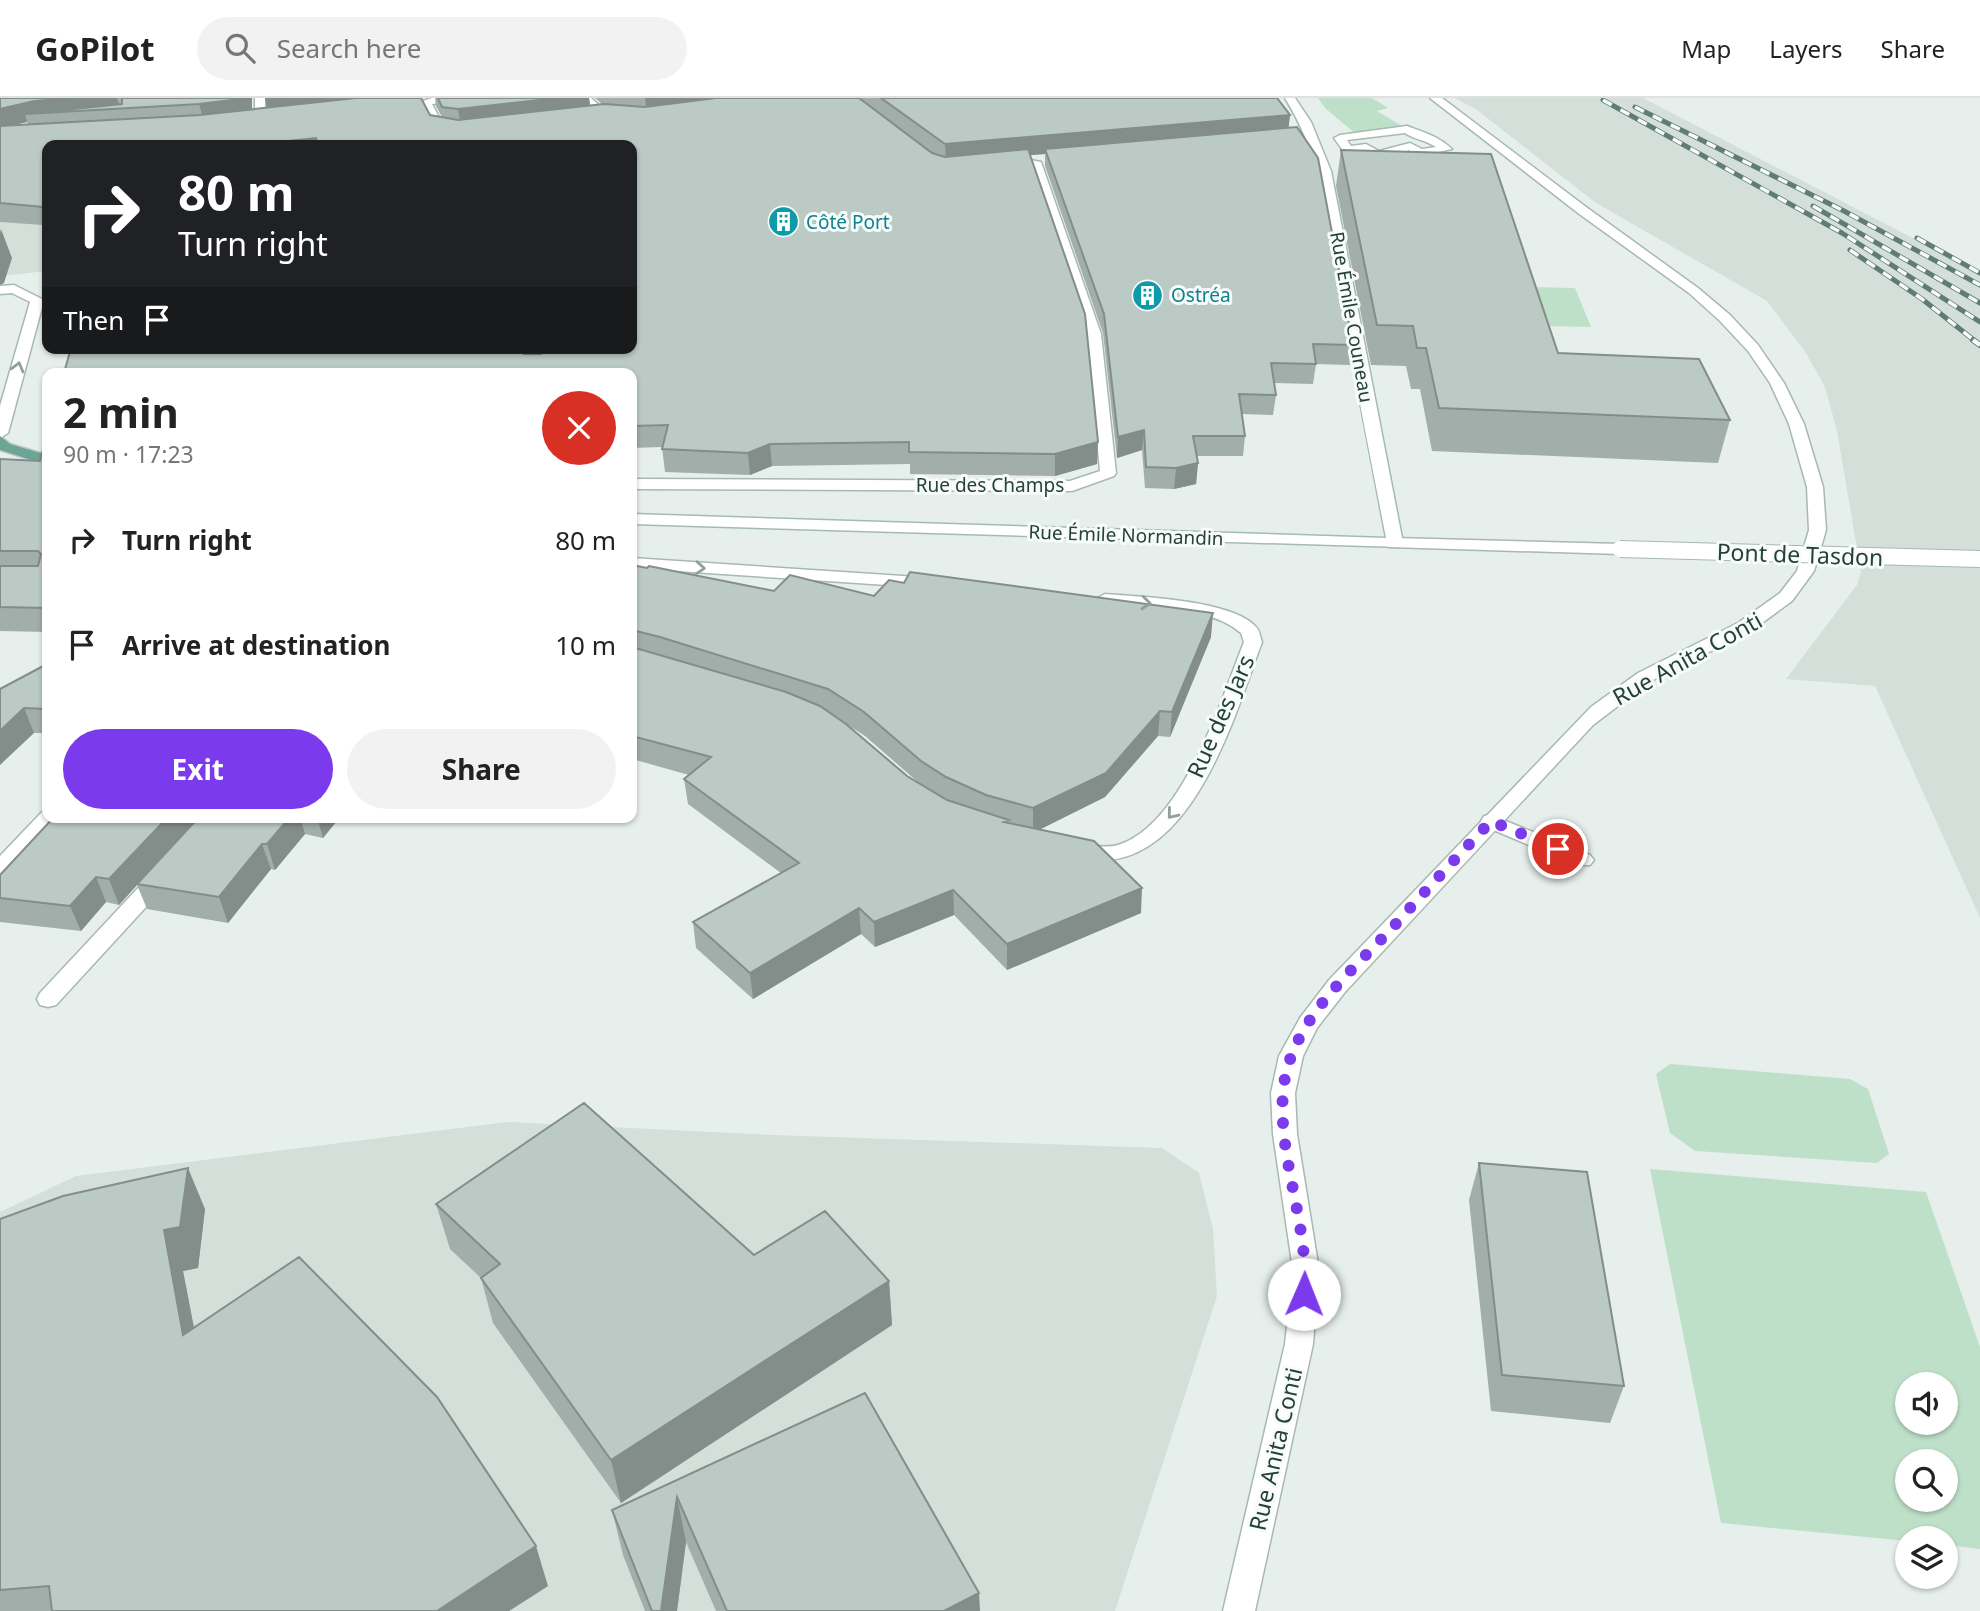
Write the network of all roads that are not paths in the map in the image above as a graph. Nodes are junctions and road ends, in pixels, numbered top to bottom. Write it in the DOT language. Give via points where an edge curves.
graph roads {
  1 [pos="260,98"];
  2 [pos="461,98"];
  3 [pos="585,98"];
  4 [pos="1290,98"];
  5 [pos="1434,98"];
  6 [pos="425,102"];
  7 [pos="412,104"];
  8 [pos="579,119"];
  9 [pos="261,121"];
  10 [pos="461,132"];
  11 [pos="1446,149"];
  12 [pos="1035,162"];
  13 [pos="0,290"];
  14 [pos="0,433"];
  15 [pos="0,441"];
  16 [pos="42,459"];
  17 [pos="42,461"];
  18 [pos="0,462"];
  19 [pos="637,484"];
  20 [pos="637,519"];
  21 [pos="1395,543"];
  22 [pos="1620,550"];
  23 [pos="1980,559"];
  24 [pos="637,563"];
  25 [pos="957,584"];
  26 [pos="1090,598"];
  27 [pos="1491,821"];
  28 [pos="43,823"];
  29 [pos="1058,847"];
  30 [pos="179,858"];
  31 [pos="1583,860"];
  32 [pos="0,869"];
  33 [pos="48,999"];
  34 [pos="1239,1611"];
  1 -- 9 [label="street"];
  2 -- 6 [label="street"];
  3 -- 8 [label="street" via="612,117"];
  4 -- 21 [label="street, Rue Émile Couneau" via="1307,137 1323,158 1332,195 1341,265"];
  5 -- 27 [label="street, Rue Anita Conti" via="1733,323 1762,355 1793,411 1819,501 1818,538 1811,560 1783,600 1765,615 1612,697"];
  6 -- 7 [label="street"];
  6 -- 10 [label="street" via="440,130"];
  11 -- 11 [label="street" via="1420,153 1410,146 1377,155 1366,147 1348,150 1340,138 1406,129 1424,134"];
  12 -- 19 [label="street, Rue des Champs" via="1094,334 1108,473 1072,486"];
  14 -- 13 [label="street, one-way" via="37,300 14,289"];
  15 -- 16 [label="main road"];
  17 -- 18 [label="main road"];
  20 -- 21 [label="street, Rue Émile Normandin"];
  21 -- 22 [label="street, Rue Émile Normandin"];
  22 -- 23 [label="street, Pont de Tasdon, bridge"];
  24 -- 25 [label="street, one-way"];
  26 -- 29 [label="street, Rue des Jars, one-way" via="1213,613 1240,623 1250,631 1253,642 1207,756 1161,828 1130,849 1107,854"];
  27 -- 31 [label="street"];
  27 -- 34 [label="street, Rue Anita Conti" via="1336,986 1291,1056 1283,1093 1285,1134 1306,1270 1299,1343"];
  28 -- 32 [label="street"];
  30 -- 33 [label="street"];
}
